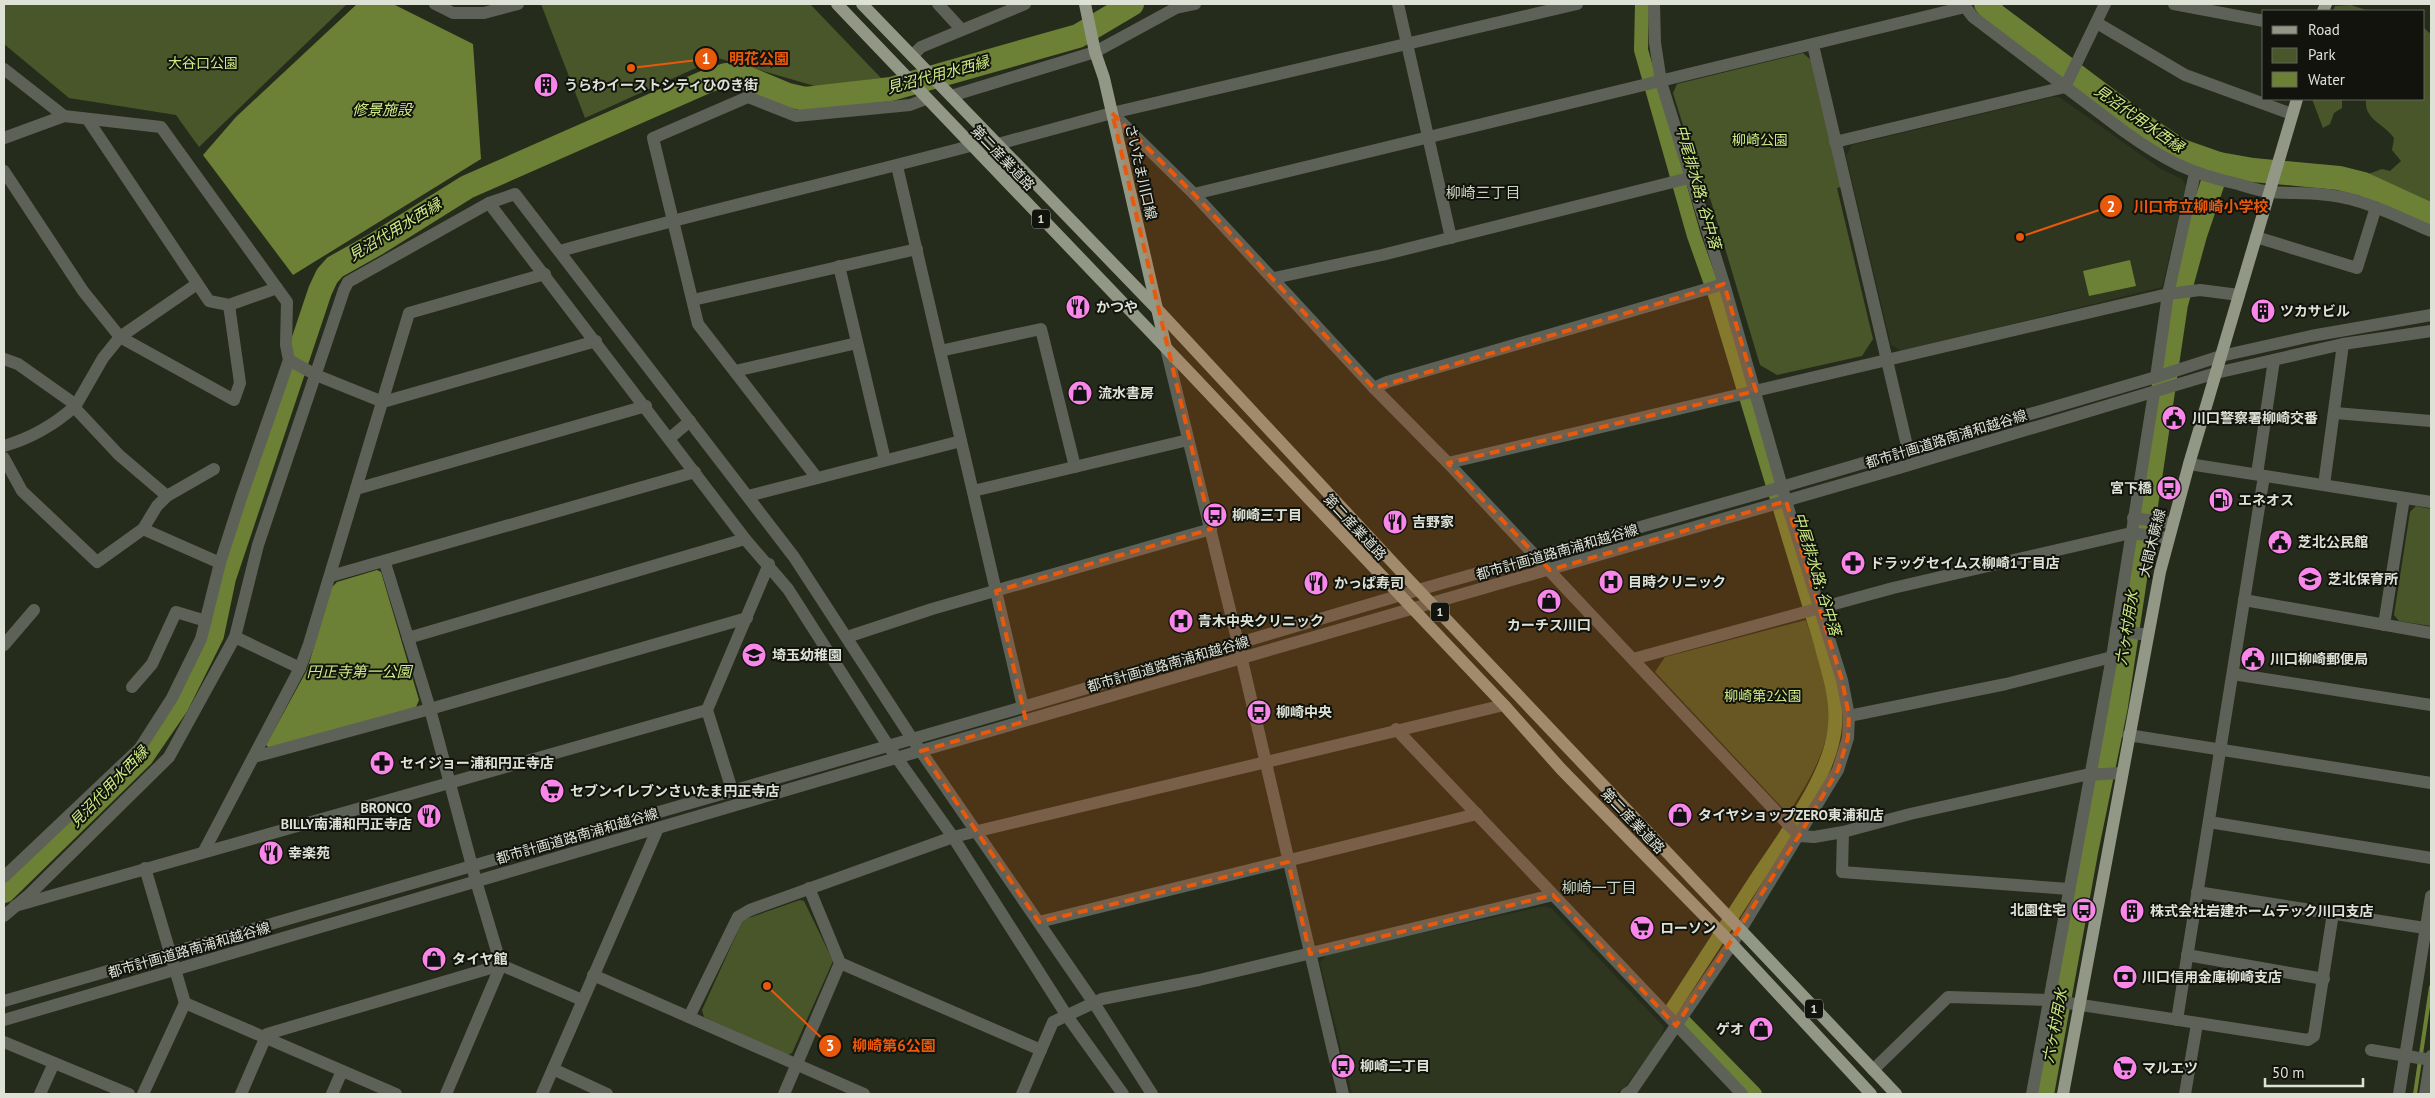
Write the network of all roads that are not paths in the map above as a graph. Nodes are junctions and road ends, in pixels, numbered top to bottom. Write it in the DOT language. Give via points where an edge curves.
graph roads {
  1 [pos="435,4"];
  2 [pos="518,4"];
  3 [pos="837,4"];
  4 [pos="862,4"];
  5 [pos="938,4"];
  6 [pos="1025,4"];
  7 [pos="1195,4"];
  8 [pos="1398,4"];
  9 [pos="1577,4"];
  10 [pos="1654,4"];
  11 [pos="2105,4"];
  12 [pos="2174,4"];
  13 [pos="1964,5"];
  14 [pos="1086,7"];
  15 [pos="1002,8"];
  16 [pos="2262,21"];
  17 [pos="2097,23"];
  18 [pos="961,29"];
  19 [pos="1407,45"];
  20 [pos="1813,45"];
  21 [pos="1095,49"];
  22 [pos="912,56"];
  23 [pos="4,69"];
  24 [pos="1661,82"];
  25 [pos="2066,85"];
  26 [pos="922,94"];
  27 [pos="951,96"];
  28 [pos="2297,100"];
  29 [pos="1112,113"];
  30 [pos="2292,114"];
  31 [pos="64,116"];
  32 [pos="88,120"];
  33 [pos="1427,137"];
  34 [pos="4,138"];
  35 [pos="1836,142"];
  36 [pos="998,144"];
  37 [pos="970,146"];
  38 [pos="897,166"];
  39 [pos="4,171"];
  40 [pos="2195,173"];
  41 [pos="1689,178"];
  42 [pos="2272,187"];
  43 [pos="9,191"];
  44 [pos="1194,194"];
  45 [pos="489,203"];
  46 [pos="2376,207"];
  47 [pos="674,219"];
  48 [pos="2431,231"];
  49 [pos="1451,238"];
  50 [pos="2256,238"];
  51 [pos="917,249"];
  52 [pos="560,251"];
  53 [pos="840,266"];
  54 [pos="545,274"];
  55 [pos="1274,278"];
  56 [pos="197,284"];
  57 [pos="1724,284"];
  58 [pos="277,288"];
  59 [pos="2175,292"];
  60 [pos="2239,295"];
  61 [pos="693,300"];
  62 [pos="229,305"];
  63 [pos="1156,309"];
  64 [pos="2431,316"];
  65 [pos="2431,331"];
  66 [pos="120,337"];
  67 [pos="596,341"];
  68 [pos="858,344"];
  69 [pos="2344,344"];
  70 [pos="1166,348"];
  71 [pos="940,351"];
  72 [pos="2221,356"];
  73 [pos="4,359"];
  74 [pos="1887,360"];
  75 [pos="2274,360"];
  76 [pos="294,363"];
  77 [pos="735,371"];
  78 [pos="2216,373"];
  79 [pos="316,376"];
  80 [pos="2156,377"];
  81 [pos="1374,388"];
  82 [pos="1748,393"];
  83 [pos="2154,393"];
  84 [pos="383,402"];
  85 [pos="75,406"];
  86 [pos="646,406"];
  87 [pos="2335,413"];
  88 [pos="690,421"];
  89 [pos="2431,421"];
  90 [pos="670,438"];
  91 [pos="1188,440"];
  92 [pos="962,441"];
  93 [pos="4,446"];
  94 [pos="1908,450"];
  95 [pos="4,458"];
  96 [pos="885,460"];
  97 [pos="1448,463"];
  98 [pos="2189,464"];
  99 [pos="1076,467"];
  100 [pos="214,469"];
  101 [pos="695,472"];
  102 [pos="2261,475"];
  103 [pos="817,478"];
  104 [pos="2324,485"];
  105 [pos="356,489"];
  106 [pos="1775,489"];
  107 [pos="973,490"];
  108 [pos="167,496"];
  109 [pos="748,496"];
  110 [pos="2404,498"];
  111 [pos="2431,502"];
  112 [pos="1779,503"];
  113 [pos="2133,518"];
  114 [pos="2172,523"];
  115 [pos="143,529"];
  116 [pos="1211,529"];
  117 [pos="2131,533"];
  118 [pos="2168,538"];
  119 [pos="745,539"];
  120 [pos="1538,557"];
  121 [pos="385,562"];
  122 [pos="220,563"];
  123 [pos="769,564"];
  124 [pos="1550,570"];
  125 [pos="332,576"];
  126 [pos="1418,590"];
  127 [pos="996,591"];
  128 [pos="1399,596"];
  129 [pos="2244,600"];
  130 [pos="1431,604"];
  131 [pos="1412,609"];
  132 [pos="34,610"];
  133 [pos="1811,610"];
  134 [pos="747,618"];
  135 [pos="206,621"];
  136 [pos="2384,625"];
  137 [pos="2116,630"];
  138 [pos="2431,633"];
  139 [pos="2147,635"];
  140 [pos="234,637"];
  141 [pos="847,637"];
  142 [pos="408,638"];
  143 [pos="1238,643"];
  144 [pos="4,645"];
  145 [pos="2112,657"];
  146 [pos="1241,658"];
  147 [pos="1633,659"];
  148 [pos="300,668"];
  149 [pos="2232,674"];
  150 [pos="132,687"];
  151 [pos="1504,705"];
  152 [pos="2431,705"];
  153 [pos="1023,706"];
  154 [pos="430,710"];
  155 [pos="707,710"];
  156 [pos="1849,716"];
  157 [pos="1396,729"];
  158 [pos="2128,735"];
  159 [pos="911,737"];
  160 [pos="887,744"];
  161 [pos="2220,749"];
  162 [pos="921,751"];
  163 [pos="254,757"];
  164 [pos="896,758"];
  165 [pos="1265,761"];
  166 [pos="2121,773"];
  167 [pos="2092,774"];
  168 [pos="451,782"];
  169 [pos="2431,782"];
  170 [pos="732,790"];
  171 [pos="1477,814"];
  172 [pos="2209,822"];
  173 [pos="658,828"];
  174 [pos="1843,832"];
  175 [pos="975,833"];
  176 [pos="1799,836"];
  177 [pos="953,837"];
  178 [pos="204,851"];
  179 [pos="2431,858"];
  180 [pos="1288,862"];
  181 [pos="472,865"];
  182 [pos="145,868"];
  183 [pos="4,877"];
  184 [pos="476,882"];
  185 [pos="809,888"];
  186 [pos="2069,889"];
  187 [pos="2198,892"];
  188 [pos="1554,895"];
  189 [pos="2431,896"];
  190 [pos="15,906"];
  191 [pos="2333,913"];
  192 [pos="4,916"];
  193 [pos="1039,922"];
  194 [pos="1733,922"];
  195 [pos="2429,928"];
  196 [pos="1725,937"];
  197 [pos="171,951"];
  198 [pos="1310,954"];
  199 [pos="2187,955"];
  200 [pos="840,963"];
  201 [pos="501,965"];
  202 [pos="175,969"];
  203 [pos="593,975"];
  204 [pos="2324,979"];
  205 [pos="582,1000"];
  206 [pos="2050,1000"];
  207 [pos="4,1001"];
  208 [pos="184,1003"];
  209 [pos="1094,1003"];
  210 [pos="2078,1005"];
  211 [pos="1066,1016"];
  212 [pos="689,1017"];
  213 [pos="4,1020"];
  214 [pos="2177,1020"];
  215 [pos="1677,1024"];
  216 [pos="2197,1024"];
  217 [pos="266,1038"];
  218 [pos="4,1042"];
  219 [pos="1041,1050"];
  220 [pos="2371,1050"];
  221 [pos="2406,1056"];
  222 [pos="2431,1059"];
  223 [pos="54,1063"];
  224 [pos="798,1065"];
  225 [pos="553,1069"];
  226 [pos="1873,1070"];
  227 [pos="342,1071"];
  228 [pos="40,1094"];
  229 [pos="129,1094"];
  230 [pos="143,1094"];
  231 [pos="241,1094"];
  232 [pos="332,1094"];
  233 [pos="396,1094"];
  234 [pos="446,1094"];
  235 [pos="542,1094"];
  236 [pos="607,1094"];
  237 [pos="784,1094"];
  238 [pos="864,1094"];
  239 [pos="1022,1094"];
  240 [pos="1123,1094"];
  241 [pos="1152,1094"];
  242 [pos="1343,1094"];
  243 [pos="1626,1094"];
  244 [pos="1742,1094"];
  245 [pos="1871,1094"];
  246 [pos="1896,1094"];
  247 [pos="2032,1094"];
  248 [pos="2063,1094"];
  249 [pos="2186,1094"];
  250 [pos="2399,1094"];
  251 [pos="2425,1094"];
  1 -- 2 [label="street" via="453,13 484,13"];
  3 -- 26 [label="main road, 第二産業道路 / 1"];
  4 -- 22 [label="main road, 第二産業道路 / 1"];
  5 -- 18 [label="street"];
  6 -- 15 [label="street"];
  7 -- 21 [label="street" via="1176,8"];
  8 -- 19 [label="street"];
  9 -- 19 [label="street"];
  10 -- 24 [label="street"];
  11 -- 17 [label="street"];
  12 -- 16 [label="street"];
  13 -- 20 [label="street"];
  13 -- 25 [label="street" via="1973,18"];
  14 -- 21 [label="main road, さいたま川口線 / 1"];
  15 -- 18 [label="street"];
  17 -- 25 [label="street"];
  17 -- 30 [label="street" via="2185,75"];
  18 -- 22 [label="street" via="921,47"];
  19 -- 29 [label="street"];
  19 -- 33 [label="street"];
  20 -- 24 [label="street"];
  20 -- 35 [label="street"];
  21 -- 27 [label="street"];
  21 -- 29 [label="main road, さいたま川口線 / 1"];
  22 -- 27 [label="main road, 第二産業道路 / 1"];
  23 -- 31 [label="street"];
  24 -- 33 [label="street"];
  24 -- 41 [label="street"];
  25 -- 35 [label="street"];
  25 -- 40 [label="street" via="2147,148"];
  26 -- 37 [label="main road, 第二産業道路 / 1"];
  26 -- 47 [label="street" via="910,105 796,116 748,97 653,138"];
  27 -- 36 [label="main road, 第二産業道路 / 1"];
  28 -- 30 [label="main road, 大間木蕨線"];
  29 -- 36 [label="street"];
  29 -- 44 [label="street"];
  29 -- 63 [label="main road, さいたま川口線 / 1"];
  30 -- 42 [label="main road, 大間木蕨線"];
  31 -- 32 [label="street"];
  31 -- 34 [label="street"];
  32 -- 56 [label="street"];
  32 -- 58 [label="street" via="161,127"];
  33 -- 44 [label="street"];
  33 -- 49 [label="street"];
  35 -- 74 [label="street"];
  36 -- 63 [label="main road, 第二産業道路 / 1"];
  37 -- 38 [label="street"];
  37 -- 70 [label="main road, 第二産業道路 / 1"];
  38 -- 47 [label="street"];
  38 -- 51 [label="street"];
  39 -- 43 [label="street"];
  40 -- 42 [label="street"];
  40 -- 59 [label="street"];
  41 -- 49 [label="street"];
  41 -- 57 [label="street"];
  42 -- 46 [label="street" via="2350,198"];
  42 -- 50 [label="main road, 大間木蕨線"];
  43 -- 66 [label="street"];
  44 -- 55 [label="street"];
  45 -- 52 [label="street" via="515,194"];
  45 -- 54 [label="street"];
  45 -- 79 [label="street" via="348,282"];
  46 -- 48 [label="street"];
  46 -- 50 [label="street" via="2357,268"];
  47 -- 52 [label="street"];
  47 -- 61 [label="street"];
  49 -- 55 [label="street"];
  50 -- 60 [label="main road, 大間木蕨線"];
  51 -- 53 [label="street"];
  51 -- 71 [label="street"];
  52 -- 88 [label="street"];
  53 -- 61 [label="street"];
  53 -- 68 [label="street"];
  54 -- 67 [label="street"];
  54 -- 84 [label="street" via="409,313"];
  55 -- 81 [label="street"];
  56 -- 62 [label="street" via="208,301"];
  56 -- 66 [label="street"];
  57 -- 81 [label="street"];
  57 -- 82 [label="street"];
  58 -- 62 [label="street"];
  58 -- 76 [label="street" via="287,302 286,345"];
  59 -- 60 [label="street" via="2217,291"];
  59 -- 74 [label="street"];
  59 -- 80 [label="street"];
  60 -- 72 [label="main road, 大間木蕨線"];
  61 -- 77 [label="street" via="698,324"];
  62 -- 66 [label="street" via="240,383 234,400"];
  63 -- 70 [label="main road, さいたま川口線 / 1"];
  63 -- 126 [label="main road, 第二産業道路 / 1"];
  64 -- 72 [label="street, 都市計画道路南浦和越谷線" via="2320,334"];
  65 -- 69 [label="street, 都市計画道路南浦和越谷線"];
  66 -- 85 [label="street" via="103,358"];
  67 -- 84 [label="street"];
  67 -- 86 [label="street"];
  68 -- 77 [label="street"];
  68 -- 96 [label="street"];
  69 -- 75 [label="street, 都市計画道路南浦和越谷線"];
  69 -- 87 [label="street"];
  70 -- 91 [label="street"];
  70 -- 128 [label="main road, 第二産業道路 / 1"];
  71 -- 92 [label="street"];
  71 -- 99 [label="street" via="1041,329"];
  72 -- 78 [label="main road, 大間木蕨線"];
  72 -- 80 [label="street, 都市計画道路南浦和越谷線"];
  73 -- 85 [label="street" via="18,364"];
  74 -- 82 [label="street"];
  74 -- 94 [label="street"];
  75 -- 78 [label="street, 都市計画道路南浦和越谷線"];
  75 -- 102 [label="street"];
  76 -- 79 [label="street"];
  76 -- 122 [label="street"];
  77 -- 103 [label="street"];
  78 -- 83 [label="street, 都市計画道路南浦和越谷線"];
  78 -- 98 [label="main road, 大間木蕨線"];
  79 -- 84 [label="street"];
  79 -- 140 [label="street" via="258,545"];
  80 -- 94 [label="street, 都市計画道路南浦和越谷線"];
  81 -- 97 [label="street"];
  82 -- 97 [label="street"];
  82 -- 106 [label="street"];
  83 -- 112 [label="street, 都市計画道路南浦和越谷線"];
  83 -- 113 [label="street"];
  84 -- 105 [label="street"];
  85 -- 93 [label="street" via="32,437"];
  85 -- 108 [label="street" via="119,455"];
  86 -- 90 [label="street"];
  86 -- 105 [label="street"];
  87 -- 89 [label="street"];
  87 -- 104 [label="street"];
  88 -- 90 [label="street"];
  88 -- 109 [label="street"];
  90 -- 101 [label="street"];
  91 -- 99 [label="street"];
  91 -- 116 [label="street"];
  92 -- 96 [label="street"];
  92 -- 107 [label="street"];
  94 -- 106 [label="street, 都市計画道路南浦和越谷線"];
  95 -- 115 [label="street" via="22,491 97,562"];
  96 -- 103 [label="street"];
  97 -- 120 [label="street"];
  98 -- 102 [label="street"];
  98 -- 114 [label="main road, 大間木蕨線"];
  99 -- 107 [label="street"];
  100 -- 108 [label="street"];
  101 -- 119 [label="street"];
  101 -- 121 [label="street"];
  102 -- 104 [label="street"];
  102 -- 129 [label="street"];
  103 -- 109 [label="street"];
  104 -- 110 [label="street"];
  105 -- 125 [label="street"];
  106 -- 112 [label="street"];
  106 -- 120 [label="street, 都市計画道路南浦和越谷線"];
  107 -- 127 [label="street"];
  108 -- 115 [label="street"];
  109 -- 141 [label="street" via="794,557"];
  110 -- 111 [label="street"];
  110 -- 136 [label="street"];
  112 -- 124 [label="street, 都市計画道路南浦和越谷線"];
  112 -- 133 [label="street"];
  113 -- 114 [label="street"];
  113 -- 117 [label="street"];
  114 -- 118 [label="main road, 大間木蕨線"];
  115 -- 122 [label="street"];
  116 -- 127 [label="street"];
  116 -- 143 [label="street"];
  117 -- 118 [label="street"];
  117 -- 133 [label="street"];
  117 -- 137 [label="street"];
  118 -- 139 [label="main road, 大間木蕨線"];
  119 -- 123 [label="street"];
  119 -- 142 [label="street"];
  120 -- 124 [label="street"];
  120 -- 126 [label="street, 都市計画道路南浦和越谷線"];
  121 -- 125 [label="street"];
  121 -- 142 [label="street"];
  122 -- 135 [label="street"];
  123 -- 134 [label="street"];
  123 -- 160 [label="street"];
  124 -- 130 [label="street, 都市計画道路南浦和越谷線"];
  124 -- 147 [label="street"];
  125 -- 148 [label="street"];
  126 -- 128 [label="street, 都市計画道路南浦和越谷線"];
  126 -- 130 [label="main road, 第二産業道路 / 1"];
  127 -- 141 [label="street"];
  127 -- 153 [label="street"];
  128 -- 131 [label="main road, 第二産業道路 / 1"];
  128 -- 143 [label="street, 都市計画道路南浦和越谷線"];
  129 -- 136 [label="street"];
  129 -- 149 [label="street"];
  130 -- 131 [label="street, 都市計画道路南浦和越谷線"];
  130 -- 194 [label="main road, 第二産業道路 / 1"];
  131 -- 146 [label="street, 都市計画道路南浦和越谷線"];
  131 -- 151 [label="main road, 第二産業道路 / 1"];
  132 -- 144 [label="street"];
  133 -- 147 [label="street"];
  133 -- 156 [label="street" via="1842,680"];
  134 -- 154 [label="street"];
  134 -- 155 [label="street"];
  135 -- 150 [label="street" via="176,612 152,664"];
  135 -- 183 [label="street" via="201,639 172,698 140,748"];
  136 -- 138 [label="street"];
  137 -- 139 [label="street"];
  137 -- 145 [label="street"];
  139 -- 158 [label="main road, 大間木蕨線"];
  140 -- 148 [label="street"];
  140 -- 190 [label="street" via="169,757"];
  141 -- 159 [label="street"];
  142 -- 154 [label="street"];
  143 -- 146 [label="street"];
  143 -- 153 [label="street, 都市計画道路南浦和越谷線"];
  145 -- 156 [label="street" via="2006,684"];
  145 -- 167 [label="street"];
  146 -- 162 [label="street, 都市計画道路南浦和越谷線"];
  146 -- 165 [label="street"];
  147 -- 176 [label="street"];
  148 -- 163 [label="street"];
  149 -- 152 [label="street"];
  149 -- 161 [label="street"];
  151 -- 157 [label="street"];
  151 -- 196 [label="main road, 第二産業道路 / 1" via="1561,769"];
  153 -- 159 [label="street, 都市計画道路南浦和越谷線"];
  154 -- 163 [label="street"];
  154 -- 168 [label="street"];
  155 -- 168 [label="street"];
  155 -- 170 [label="street"];
  156 -- 176 [label="street" via="1848,738 1838,770"];
  157 -- 165 [label="street"];
  157 -- 171 [label="street"];
  158 -- 161 [label="street"];
  158 -- 166 [label="main road, 大間木蕨線"];
  159 -- 160 [label="street, 都市計画道路南浦和越谷線"];
  159 -- 162 [label="street"];
  160 -- 164 [label="street"];
  160 -- 170 [label="street, 都市計画道路南浦和越谷線"];
  161 -- 169 [label="street"];
  161 -- 172 [label="street"];
  162 -- 164 [label="street, 都市計画道路南浦和越谷線"];
  162 -- 175 [label="street"];
  163 -- 178 [label="street"];
  164 -- 173 [label="street, 都市計画道路南浦和越谷線"];
  164 -- 177 [label="street"];
  165 -- 175 [label="street"];
  165 -- 180 [label="street"];
  166 -- 167 [label="street"];
  166 -- 210 [label="main road, 大間木蕨線"];
  167 -- 174 [label="street"];
  167 -- 186 [label="street"];
  168 -- 178 [label="street"];
  168 -- 181 [label="street"];
  170 -- 181 [label="street, 都市計画道路南浦和越谷線"];
  171 -- 180 [label="street"];
  171 -- 188 [label="street"];
  172 -- 179 [label="street"];
  172 -- 187 [label="street"];
  173 -- 184 [label="street, 都市計画道路南浦和越谷線"];
  173 -- 203 [label="street"];
  174 -- 176 [label="street"];
  174 -- 186 [label="street" via="1842,872"];
  175 -- 177 [label="street"];
  175 -- 193 [label="street"];
  176 -- 194 [label="street"];
  177 -- 185 [label="street"];
  177 -- 211 [label="street"];
  178 -- 182 [label="street"];
  180 -- 193 [label="street"];
  180 -- 198 [label="street"];
  181 -- 184 [label="street"];
  181 -- 197 [label="street, 都市計画道路南浦和越谷線"];
  182 -- 190 [label="street"];
  182 -- 197 [label="street"];
  184 -- 201 [label="street"];
  184 -- 202 [label="street, 都市計画道路南浦和越谷線"];
  185 -- 200 [label="street"];
  185 -- 212 [label="street" via="738,917"];
  186 -- 206 [label="street"];
  187 -- 191 [label="street"];
  187 -- 199 [label="street"];
  188 -- 198 [label="street"];
  188 -- 215 [label="street"];
  189 -- 195 [label="street"];
  190 -- 192 [label="street"];
  191 -- 195 [label="street"];
  191 -- 204 [label="street"];
  193 -- 209 [label="street"];
  194 -- 196 [label="street"];
  194 -- 226 [label="main road, 第二産業道路 / 1"];
  195 -- 221 [label="street"];
  196 -- 215 [label="street"];
  196 -- 245 [label="main road, 第二産業道路 / 1"];
  197 -- 202 [label="street"];
  197 -- 207 [label="street, 都市計画道路南浦和越谷線"];
  198 -- 209 [label="street"];
  198 -- 242 [label="street"];
  199 -- 204 [label="street"];
  199 -- 214 [label="street"];
  200 -- 219 [label="street"];
  200 -- 224 [label="street"];
  201 -- 205 [label="street"];
  201 -- 217 [label="street" via="268,1034"];
  201 -- 234 [label="street"];
  202 -- 208 [label="street"];
  202 -- 213 [label="street, 都市計画道路南浦和越谷線"];
  203 -- 205 [label="street"];
  203 -- 212 [label="street"];
  204 -- 216 [label="street" via="2314,1036 2308,1040"];
  205 -- 225 [label="street"];
  206 -- 210 [label="street"];
  206 -- 226 [label="street" via="1948,997"];
  206 -- 247 [label="street"];
  208 -- 217 [label="street"];
  208 -- 230 [label="street"];
  209 -- 211 [label="street"];
  209 -- 241 [label="street"];
  210 -- 214 [label="street"];
  210 -- 248 [label="main road, 大間木蕨線"];
  211 -- 219 [label="street" via="1053,1022"];
  211 -- 240 [label="street"];
  212 -- 224 [label="street"];
  214 -- 216 [label="street"];
  215 -- 243 [label="street"];
  215 -- 244 [label="street"];
  216 -- 249 [label="street"];
  217 -- 227 [label="street"];
  217 -- 231 [label="street"];
  218 -- 223 [label="street"];
  219 -- 239 [label="street"];
  220 -- 221 [label="street"];
  221 -- 222 [label="street"];
  221 -- 250 [label="street"];
  222 -- 251 [label="street"];
  223 -- 228 [label="street"];
  223 -- 229 [label="street"];
  224 -- 237 [label="street"];
  224 -- 238 [label="street"];
  225 -- 235 [label="street"];
  225 -- 236 [label="street"];
  226 -- 246 [label="main road, 第二産業道路 / 1"];
  227 -- 232 [label="street"];
  227 -- 233 [label="street"];
}
